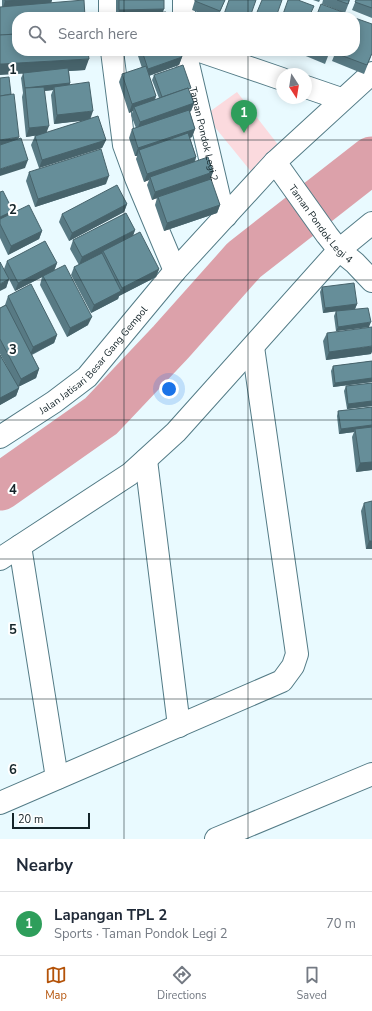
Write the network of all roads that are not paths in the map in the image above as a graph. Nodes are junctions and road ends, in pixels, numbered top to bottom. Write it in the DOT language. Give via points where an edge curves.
graph roads {
  1 [pos="110,0"];
  2 [pos="184,0"];
  3 [pos="110,12"];
  4 [pos="184,12"];
  5 [pos="113,56"];
  6 [pos="185,56"];
  7 [pos="215,56"];
  8 [pos="372,73"];
  9 [pos="276,77"];
  10 [pos="312,89"];
  11 [pos="341,99"];
  12 [pos="281,170"];
  13 [pos="226,216"];
  14 [pos="372,223"];
  15 [pos="333,243"];
  16 [pos="176,271"];
  17 [pos="372,282"];
  18 [pos="253,347"];
  19 [pos="0,437"];
  20 [pos="146,460"];
  21 [pos="20,546"];
  22 [pos="0,559"];
  23 [pos="179,726"];
  24 [pos="372,774"];
  25 [pos="57,778"];
  26 [pos="0,803"];
  27 [pos="216,839"];
  1 -- 3 [label="street"];
  2 -- 4 [label="street"];
  5 -- 16 [label="street" via="124,145"];
  6 -- 13 [label="street, Taman Pondok Legi 2" via="221,205"];
  7 -- 9 [label="street"];
  8 -- 11 [label="street"];
  10 -- 11 [label="street"];
  11 -- 12 [label="street"];
  12 -- 13 [label="street"];
  12 -- 15 [label="street, Taman Pondok Legi 4"];
  13 -- 16 [label="street"];
  14 -- 15 [label="street"];
  15 -- 17 [label="street, Taman Pondok Legi 4"];
  15 -- 18 [label="street"];
  16 -- 19 [label="street, Jalan Jatisari Besar Gang Gempol" via="87,377"];
  18 -- 20 [label="street" via="176,432"];
  18 -- 23 [label="street" via="297,654 293,666 282,681"];
  20 -- 21 [label="street" via="130,474"];
  20 -- 23 [label="street"];
  21 -- 22 [label="street"];
  21 -- 25 [label="street"];
  23 -- 25 [label="street"];
  24 -- 27 [label="street"];
  25 -- 26 [label="street"];
}
